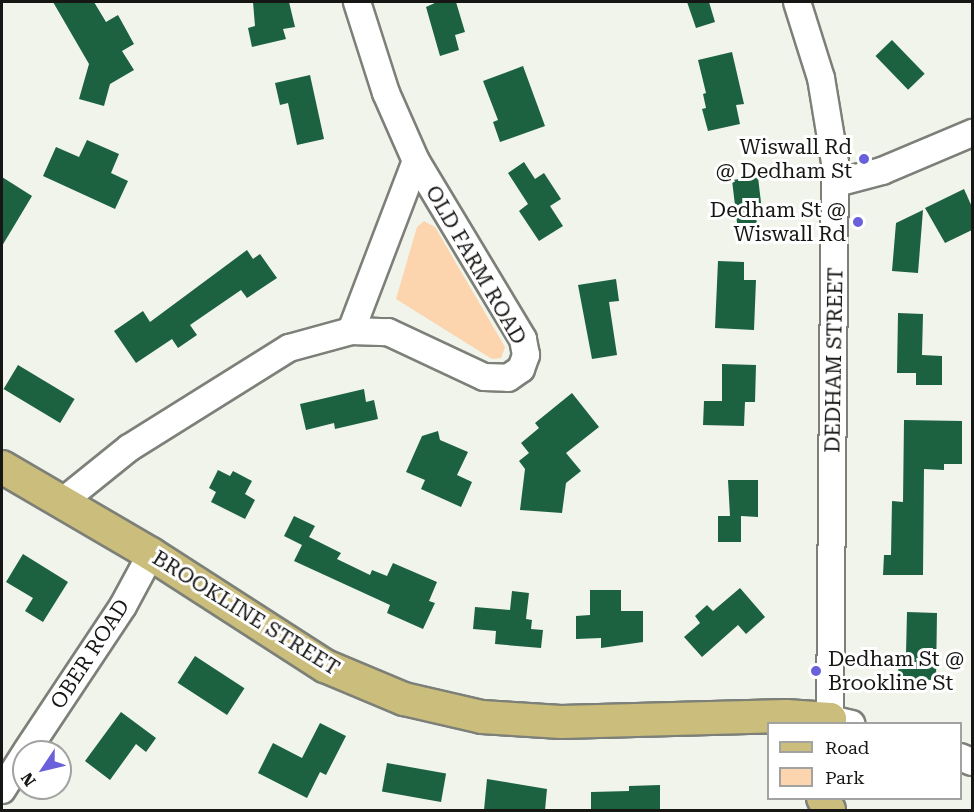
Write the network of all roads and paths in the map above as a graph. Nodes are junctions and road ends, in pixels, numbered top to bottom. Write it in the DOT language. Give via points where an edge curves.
graph roads {
  1 [pos="357,2"];
  2 [pos="797,2"];
  3 [pos="972,133"];
  4 [pos="416,160"];
  5 [pos="837,183"];
  6 [pos="351,331"];
  7 [pos="2,467"];
  8 [pos="62,502"];
  9 [pos="151,554"];
  10 [pos="729,716"];
  11 [pos="837,722"];
  12 [pos="767,738"];
  13 [pos="34,740"];
  14 [pos="12,774"];
  15 [pos="2,790"];
  1 -- 4 [label="street, OLD FARM ROAD" via="386,93"];
  2 -- 5 [label="street, DEDHAM STREET" via="826,101"];
  3 -- 5 [label="street" via="882,171"];
  4 -- 6 [label="street, OLD FARM ROAD"];
  4 -- 6 [label="street, OLD FARM ROAD" via="523,339 526,355 521,369 508,378 484,377 388,332"];
  5 -- 11 [label="street, DEDHAM STREET"];
  6 -- 8 [label="street, OLD FARM ROAD" via="289,348 122,453"];
  7 -- 8 [label="main road, BROOKLINE STREET"];
  8 -- 9 [label="main road, BROOKLINE STREET"];
  9 -- 10 [label="main road, BROOKLINE STREET" via="325,666 404,699 482,717 561,722"];
  9 -- 13 [label="street, OBER ROAD" via="123,606"];
  10 -- 11 [label="main road, BROOKLINE STREET"];
  10 -- 12 [label="main road"];
  14 -- 15 [label="street, OBER ROAD"];
}
